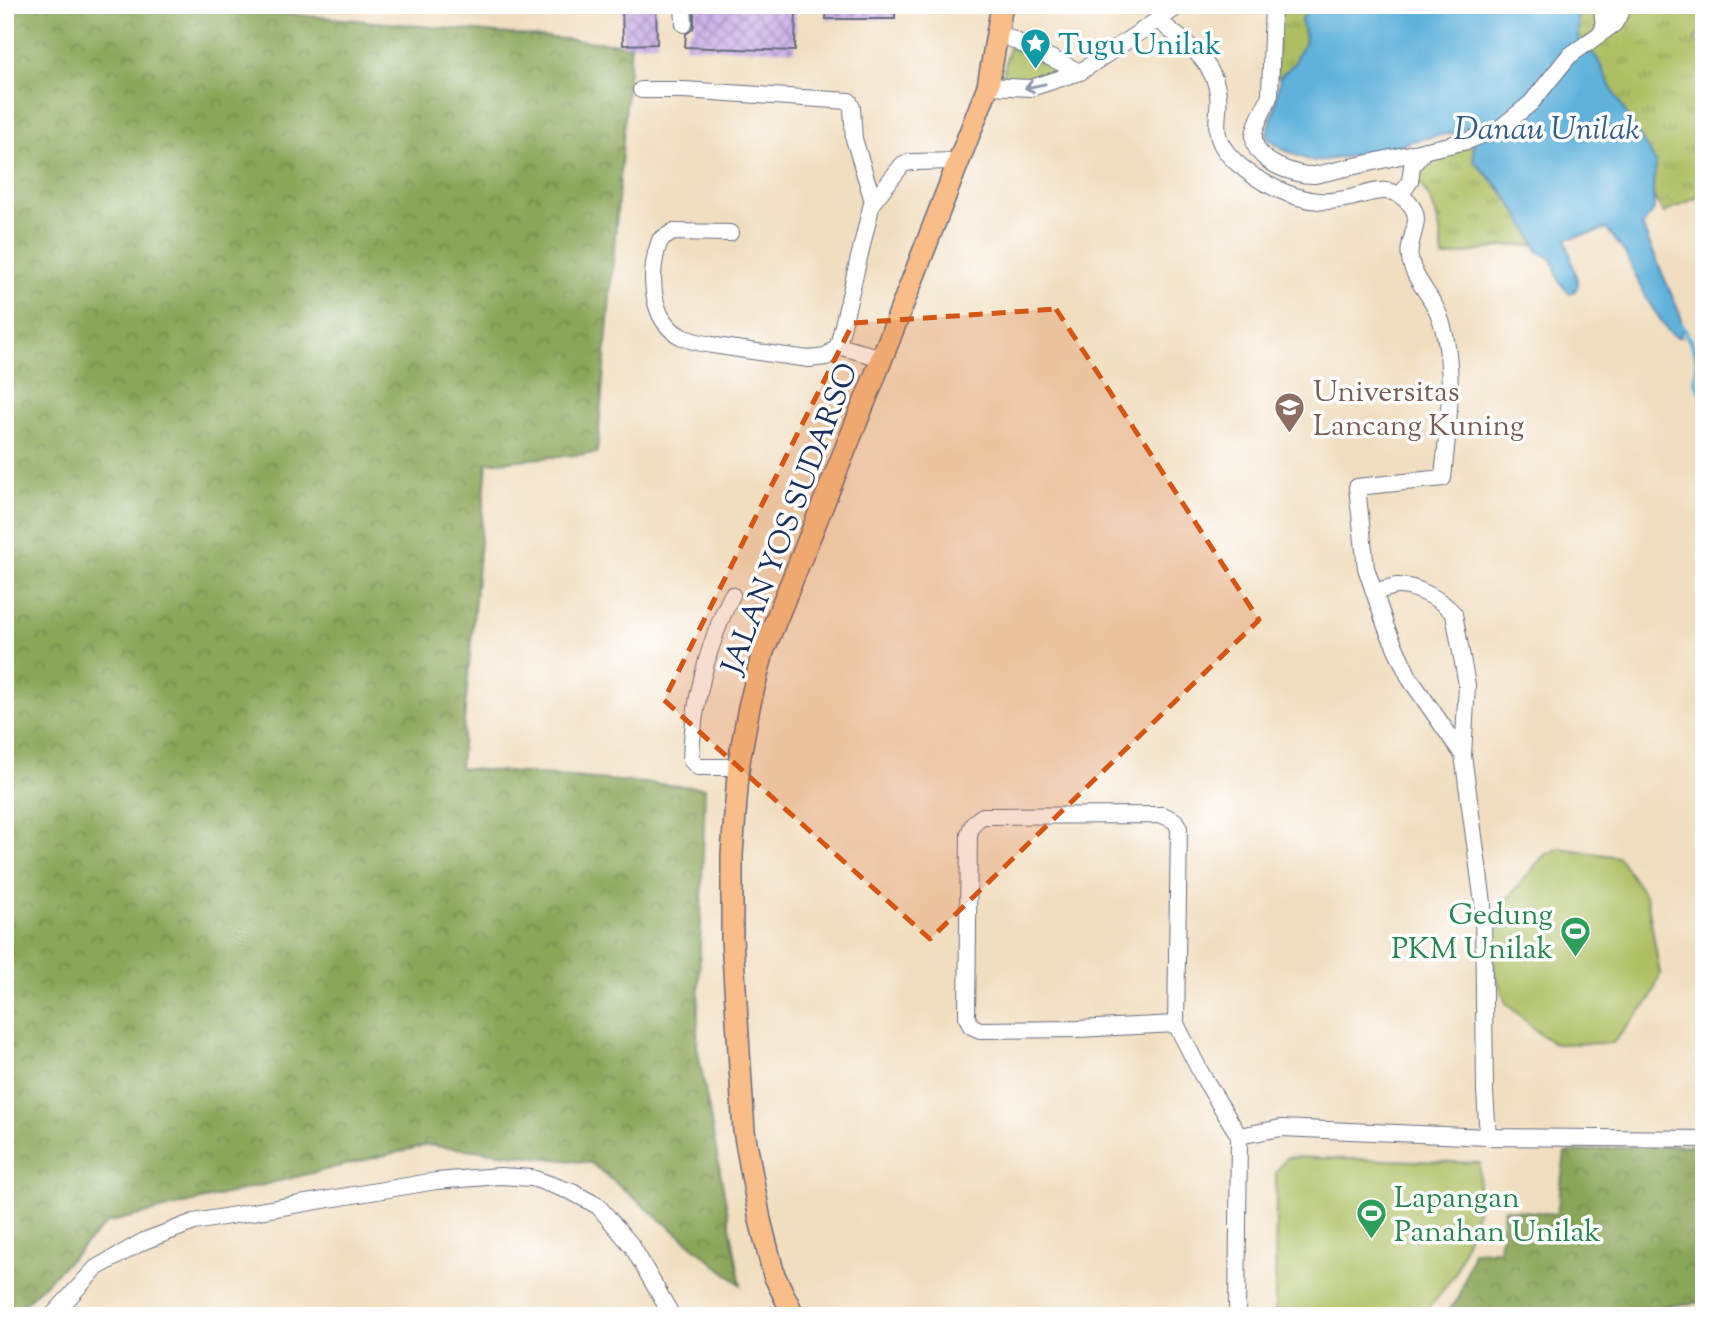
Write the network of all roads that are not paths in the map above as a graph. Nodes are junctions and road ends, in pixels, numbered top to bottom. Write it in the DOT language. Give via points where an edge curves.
graph roads {
  1 [pos="683,5"];
  2 [pos="1002,5"];
  3 [pos="1180,5"];
  4 [pos="1273,5"];
  5 [pos="1602,5"];
  6 [pos="1620,5"];
  7 [pos="1158,20"];
  8 [pos="684,24"];
  9 [pos="1604,31"];
  10 [pos="999,33"];
  11 [pos="1080,72"];
  12 [pos="988,86"];
  13 [pos="642,90"];
  14 [pos="1425,150"];
  15 [pos="958,161"];
  16 [pos="1401,195"];
  17 [pos="873,201"];
  18 [pos="730,233"];
  19 [pos="838,346"];
  20 [pos="882,358"];
  21 [pos="1374,592"];
  22 [pos="732,595"];
  23 [pos="1463,755"];
  24 [pos="738,767"];
  25 [pos="1177,1024"];
  26 [pos="1239,1136"];
  27 [pos="1488,1137"];
  28 [pos="1704,1139"];
  29 [pos="52,1316"];
  30 [pos="672,1316"];
  31 [pos="794,1316"];
  32 [pos="1237,1316"];
  1 -- 8 [label="street"];
  2 -- 10 [label="main road, JALAN YOS SUDARSO"];
  3 -- 7 [label="street"];
  4 -- 14 [label="street" via="1270,94 1254,133 1258,151 1285,171 1315,176"];
  5 -- 9 [label="street"];
  6 -- 9 [label="street" via="1614,24"];
  7 -- 11 [label="street"];
  7 -- 16 [label="street" via="1202,58 1214,78 1216,129 1239,165 1309,200 1339,200 1389,190"];
  9 -- 14 [label="street" via="1569,56 1531,103 1500,128"];
  10 -- 11 [label="street"];
  10 -- 12 [label="main road, JALAN YOS SUDARSO"];
  11 -- 12 [label="street, one-way" via="1031,88"];
  12 -- 15 [label="main road, JALAN YOS SUDARSO"];
  13 -- 17 [label="street" via="849,102 854,139"];
  14 -- 16 [label="street" via="1412,166"];
  15 -- 17 [label="street" via="904,164"];
  15 -- 20 [label="main road, JALAN YOS SUDARSO"];
  16 -- 21 [label="street" via="1418,218 1409,257 1439,314 1449,355 1448,432 1443,478 1357,487 1366,568"];
  17 -- 19 [label="street"];
  18 -- 19 [label="street" via="673,232 660,240 653,291 669,327 682,338 809,359 826,357"];
  19 -- 20 [label="street"];
  20 -- 24 [label="main road, JALAN YOS SUDARSO" via="763,652"];
  21 -- 23 [label="street" via="1410,679"];
  21 -- 23 [label="street" via="1399,586 1424,593 1454,614 1467,685"];
  22 -- 24 [label="street" via="713,640 691,760 698,768"];
  23 -- 27 [label="street" via="1483,903"];
  24 -- 31 [label="main road, JALAN YOS SUDARSO" via="732,939 744,1131 774,1275"];
  25 -- 25 [label="street" via="1179,828 1175,821 1163,815 977,819 969,835 967,1017 971,1026 1035,1030"];
  25 -- 26 [label="street"];
  26 -- 27 [label="street" via="1281,1128"];
  26 -- 32 [label="street"];
  27 -- 28 [label="street"];
  29 -- 30 [label="street" via="96,1268 144,1241 194,1222 436,1181 500,1176 532,1178 598,1206 632,1246"];
}
